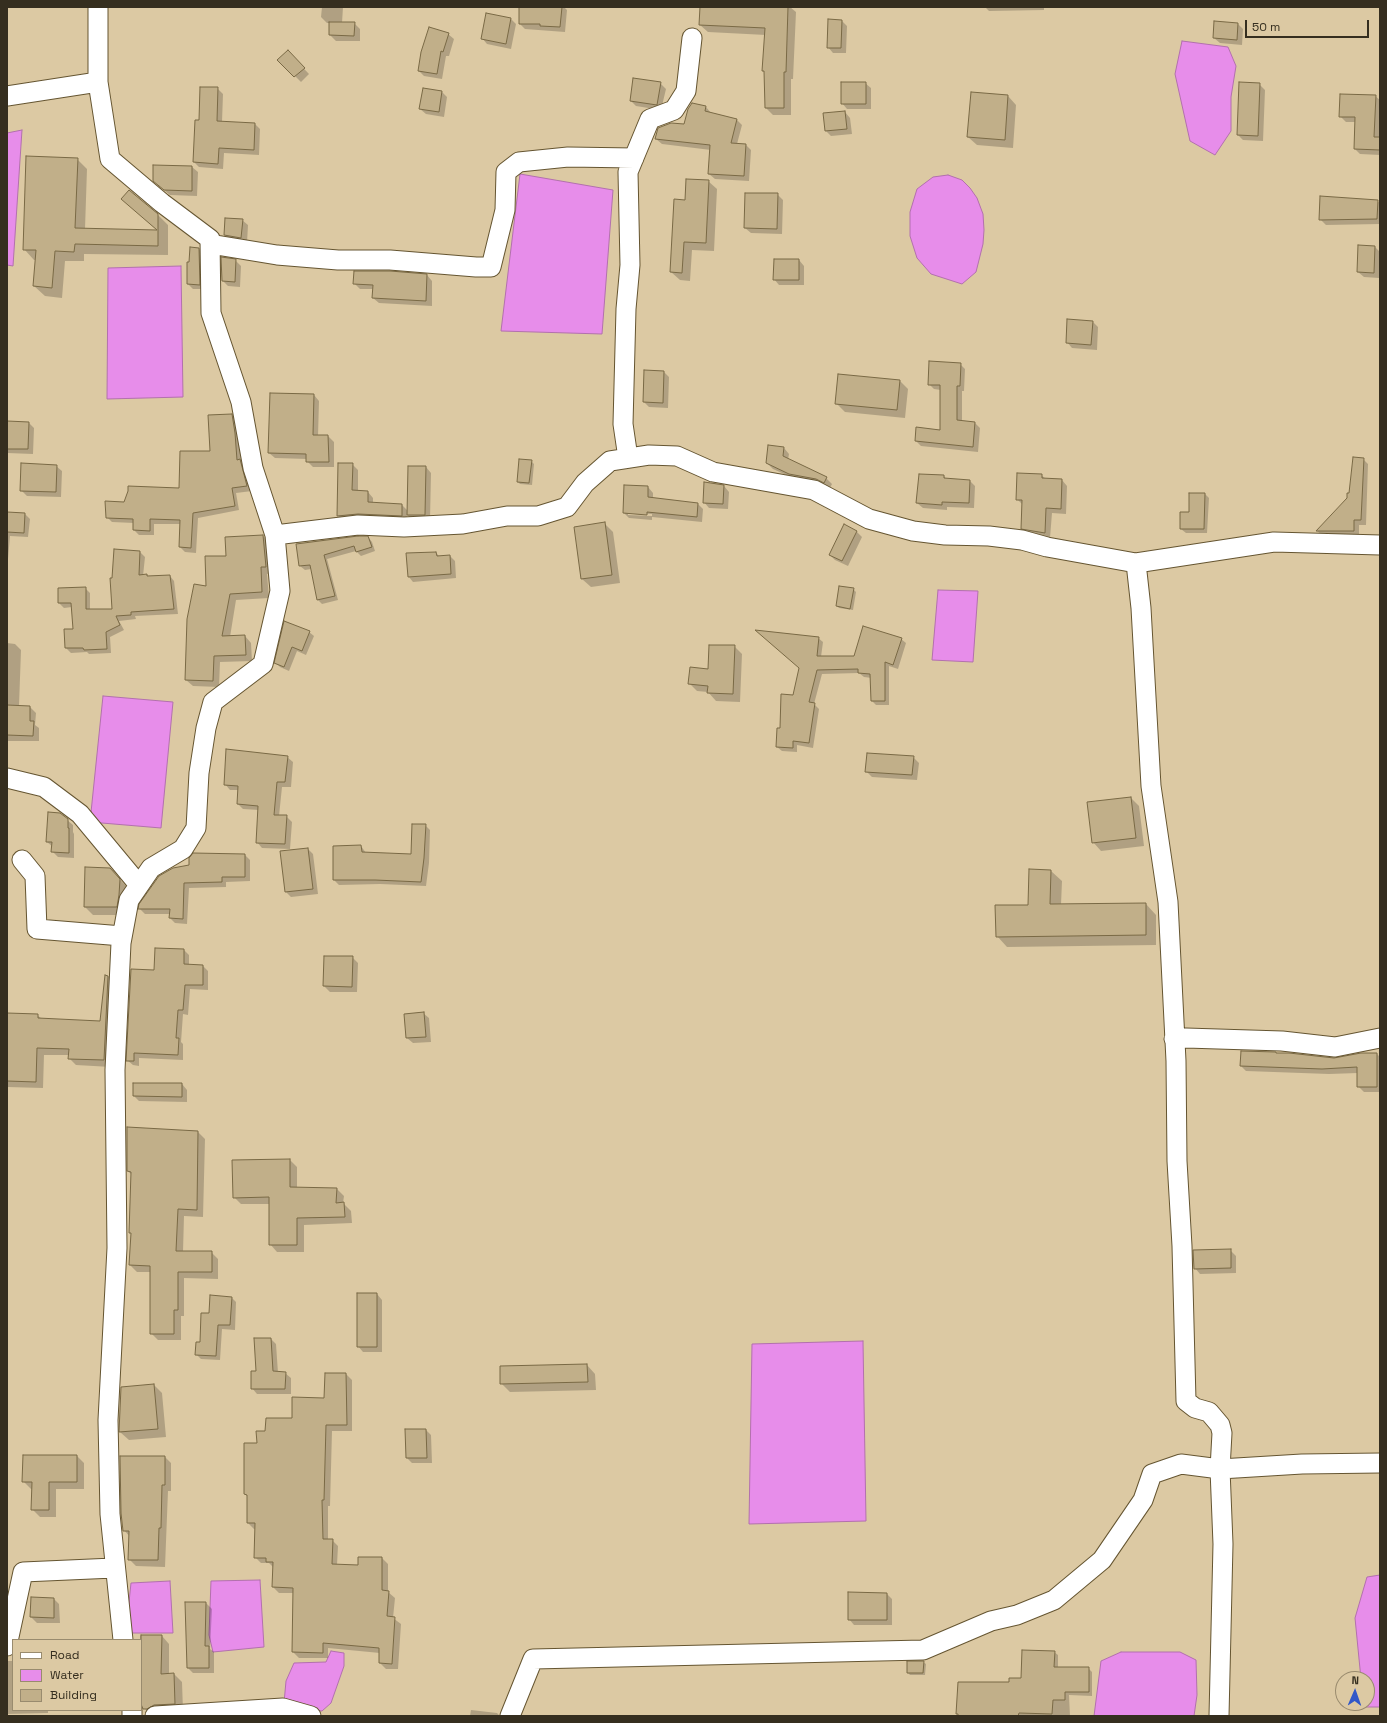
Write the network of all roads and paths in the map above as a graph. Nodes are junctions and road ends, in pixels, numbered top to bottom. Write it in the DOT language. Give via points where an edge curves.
graph roads {
  1 [pos="98,7"];
  2 [pos="692,38"];
  3 [pos="98,82"];
  4 [pos="7,96"];
  5 [pos="634,158"];
  6 [pos="210,244"];
  7 [pos="628,458"];
  8 [pos="275,535"];
  9 [pos="1380,546"];
  10 [pos="1136,563"];
  11 [pos="7,778"];
  12 [pos="22,860"];
  13 [pos="139,885"];
  14 [pos="122,936"];
  15 [pos="1380,1038"];
  16 [pos="1174,1039"];
  17 [pos="1380,1463"];
  18 [pos="1220,1469"];
  19 [pos="114,1568"];
  20 [pos="123,1639"];
  21 [pos="7,1646"];
  22 [pos="155,1716"];
  23 [pos="311,1716"];
  24 [pos="510,1716"];
  25 [pos="1219,1716"];
  1 -- 3 [label="street"];
  2 -- 5 [label="street" via="686,91 674,110 650,120"];
  3 -- 4 [label="street"];
  3 -- 6 [label="street" via="110,159 210,239"];
  5 -- 6 [label="street" via="568,157 519,162 506,172 505,210 491,267 390,260 338,260 277,255"];
  5 -- 7 [label="street" via="628,172 630,265 626,309 623,424"];
  6 -- 8 [label="street" via="211,313 241,402 253,468"];
  7 -- 8 [label="street" via="610,461 585,483 567,507 538,516 507,516 463,524 404,527 358,525"];
  7 -- 10 [label="street" via="648,455 677,456 713,472 814,490 869,519 913,531 1022,540"];
  8 -- 13 [label="street" via="280,591 263,664 213,702 199,773 196,828 183,849 151,868"];
  9 -- 10 [label="street" via="1274,542"];
  10 -- 16 [label="street" via="1151,786 1168,902"];
  11 -- 13 [label="street" via="44,787 80,814"];
  12 -- 14 [label="street" via="35,876 37,929"];
  13 -- 14 [label="street" via="129,900"];
  14 -- 19 [label="street" via="115,1070 117,1248 108,1420"];
  15 -- 16 [label="street" via="1335,1047 1282,1041"];
  16 -- 18 [label="street" via="1186,1401 1195,1408 1209,1412 1220,1425"];
  17 -- 18 [label="street"];
  18 -- 24 [label="street" via="1181,1464 1152,1474 1143,1500 1102,1560 1054,1600 1017,1615 991,1620 923,1650 533,1659"];
  18 -- 25 [label="street" via="1223,1544"];
  19 -- 20 [label="street"];
  19 -- 21 [label="street" via="23,1572"];
  22 -- 23 [label="street" via="283,1708"];
}
